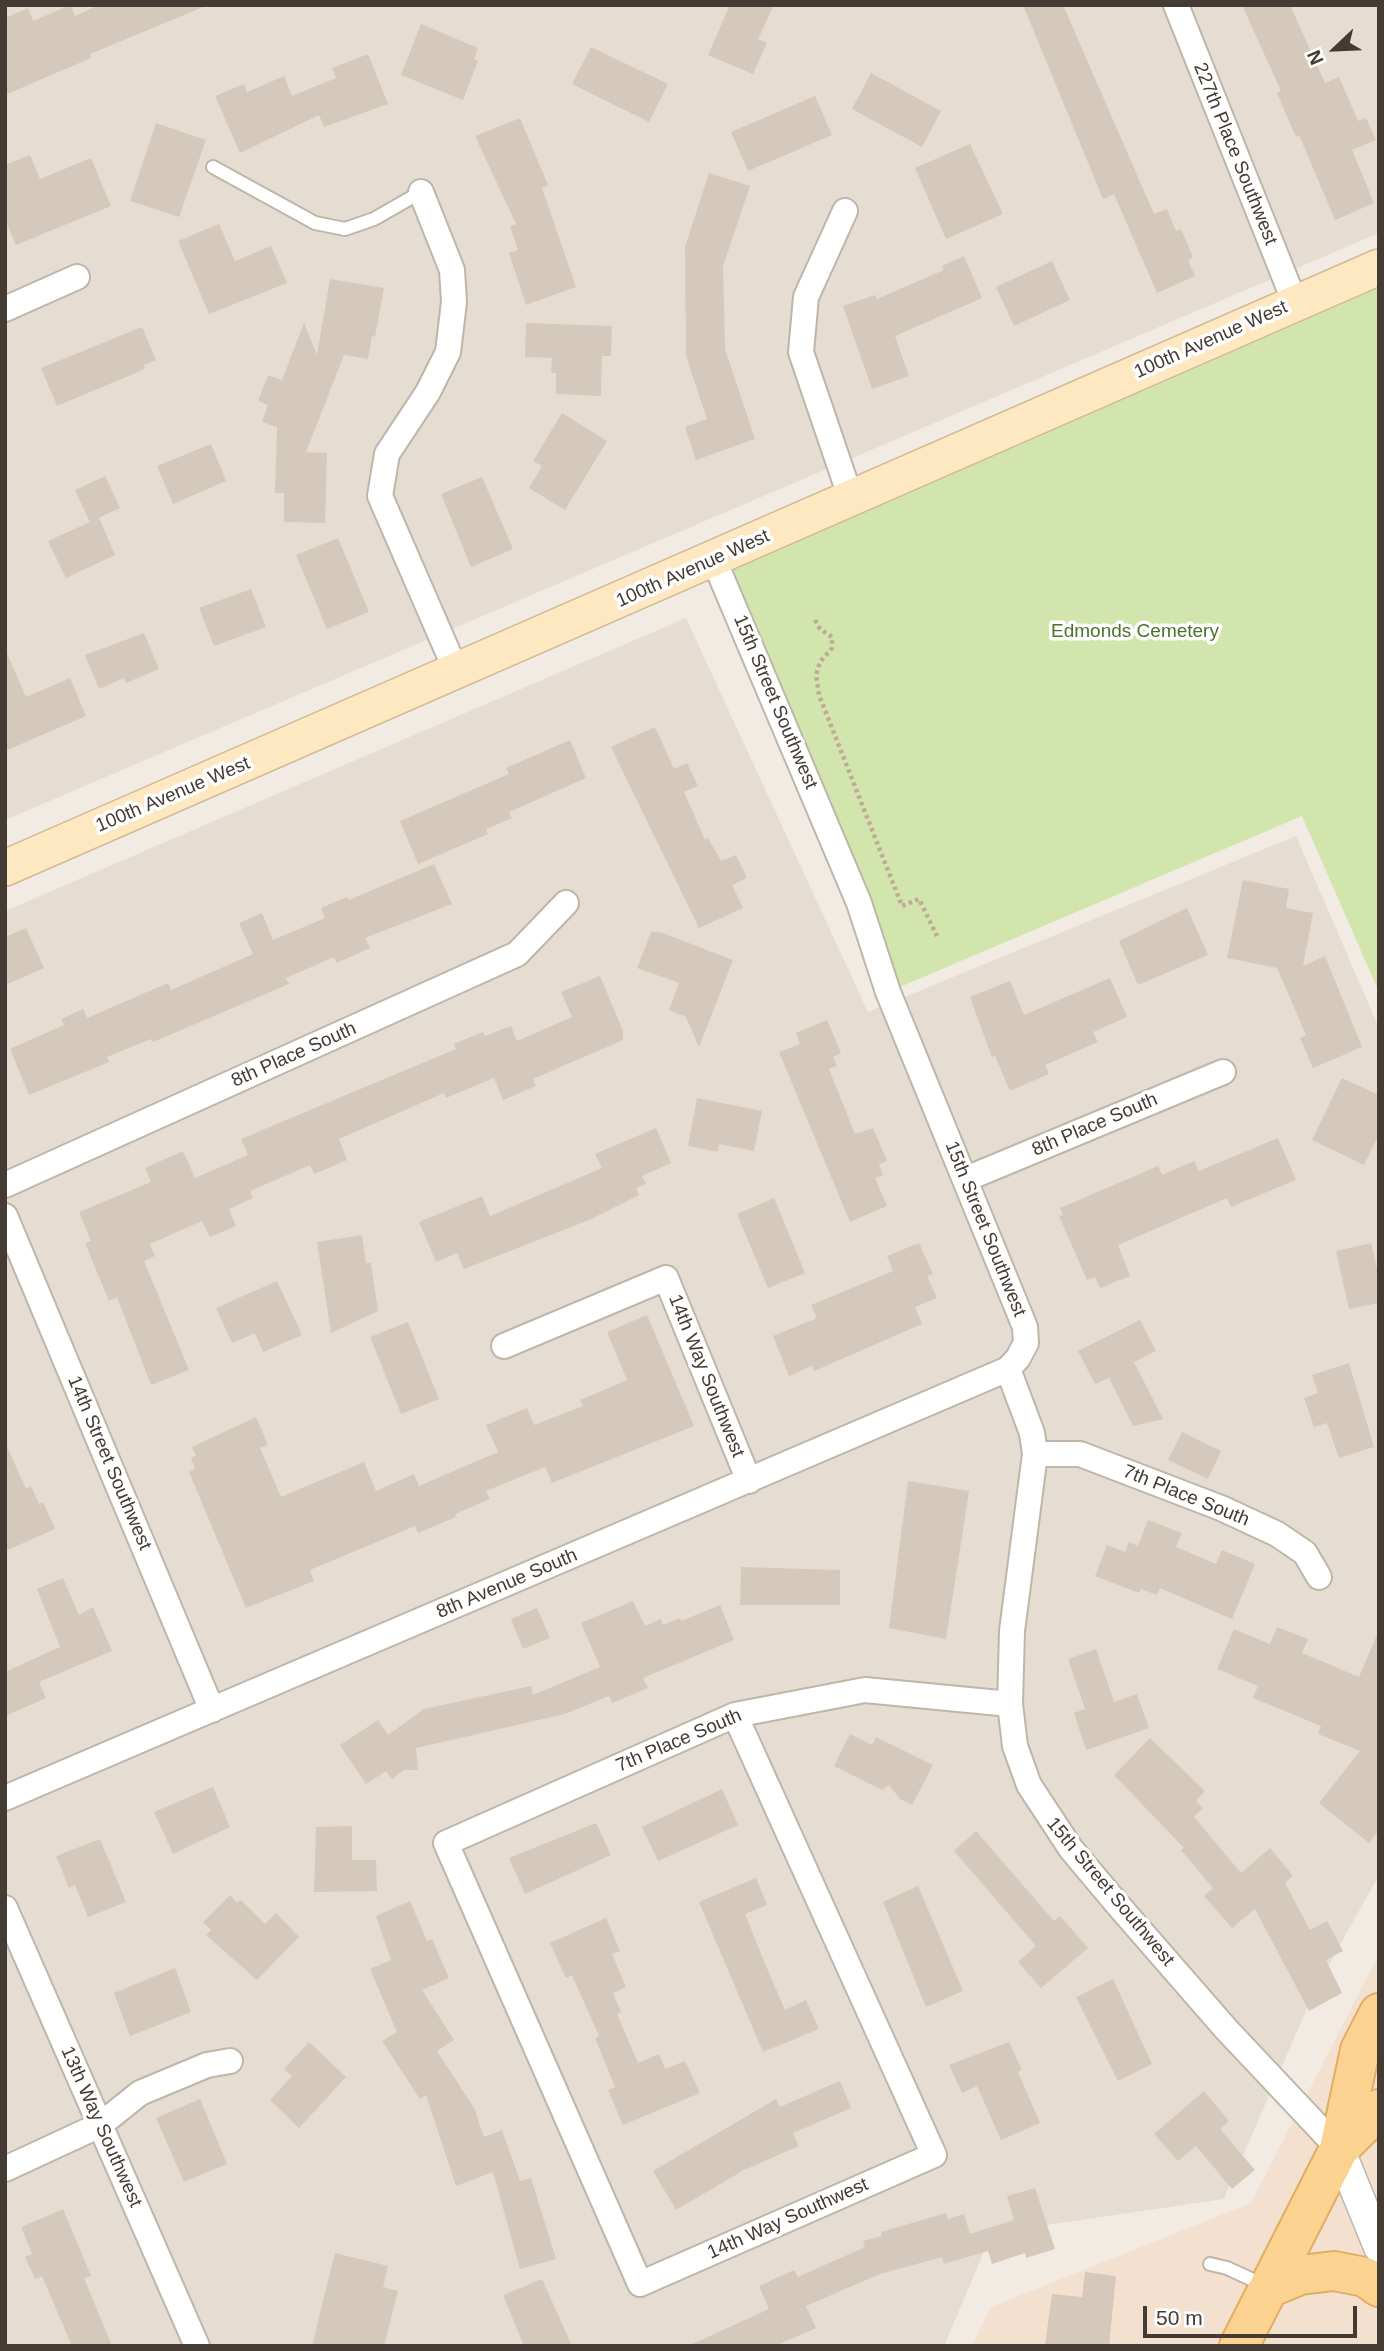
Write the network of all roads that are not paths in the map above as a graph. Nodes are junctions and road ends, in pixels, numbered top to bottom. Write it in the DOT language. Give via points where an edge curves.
graph roads {
  1 [pos="1176,5"];
  2 [pos="213,167"];
  3 [pos="421,192"];
  4 [pos="845,211"];
  5 [pos="1379,267"];
  6 [pos="76,277"];
  7 [pos="1295,303"];
  8 [pos="5,309"];
  9 [pos="851,499"];
  10 [pos="713,560"];
  11 [pos="457,673"];
  12 [pos="5,868"];
  13 [pos="566,902"];
  14 [pos="1223,1072"];
  15 [pos="966,1179"];
  16 [pos="5,1185"];
  17 [pos="5,1216"];
  18 [pos="505,1346"];
  19 [pos="1008,1369"];
  20 [pos="1035,1454"];
  21 [pos="749,1481"];
  22 [pos="1318,1577"];
  23 [pos="1010,1704"];
  24 [pos="212,1710"];
  25 [pos="735,1715"];
  26 [pos="5,1798"];
  27 [pos="446,1843"];
  28 [pos="5,1908"];
  29 [pos="1379,2012"];
  30 [pos="230,2061"];
  31 [pos="1379,2109"];
  32 [pos="100,2125"];
  33 [pos="1339,2149"];
  34 [pos="5,2169"];
  35 [pos="1379,2247"];
  36 [pos="1210,2264"];
  37 [pos="1379,2287"];
  38 [pos="1269,2288"];
  39 [pos="197,2346"];
  40 [pos="1239,2346"];
  1 -- 7 [label="street, 227th Place Southwest"];
  2 -- 3 [label="lane" via="315,223 345,229 374,219"];
  3 -- 11 [label="street" via="452,270 454,302 448,352 387,454 380,496"];
  4 -- 9 [label="street" via="806,297 801,352"];
  5 -- 7 [label="main road, 100th Avenue West"];
  6 -- 8 [label="street"];
  7 -- 9 [label="main road, 100th Avenue West"];
  9 -- 10 [label="main road, 100th Avenue West"];
  10 -- 11 [label="main road, 100th Avenue West"];
  10 -- 15 [label="street, 15th Street Southwest" via="859,903 888,992"];
  11 -- 12 [label="main road, 100th Avenue West"];
  13 -- 16 [label="street, 8th Place South" via="517,954"];
  14 -- 15 [label="street, 8th Place South"];
  15 -- 19 [label="street, 15th Street Southwest" via="1026,1331 1026,1343"];
  17 -- 24 [label="street, 14th Street Southwest"];
  18 -- 21 [label="street, 14th Way Southwest" via="666,1278"];
  19 -- 20 [label="street, 15th Street Southwest"];
  19 -- 21 [label="street, 8th Avenue South"];
  20 -- 22 [label="street, 7th Place South" via="1080,1454 1221,1508 1277,1534 1305,1553"];
  20 -- 23 [label="street, 15th Street Southwest" via="1012,1631"];
  21 -- 24 [label="street, 8th Avenue South"];
  23 -- 25 [label="street, 7th Place South" via="865,1690"];
  23 -- 33 [label="street, 15th Street Southwest" via="1015,1746 1029,1784 1063,1838 1226,2029"];
  24 -- 26 [label="street, 8th Avenue South"];
  25 -- 27 [label="street, 7th Place South"];
  25 -- 27 [label="street, 14th Way Southwest" via="934,2155 640,2284"];
  28 -- 32 [label="street, 13th Way Southwest"];
  29 -- 33 [label="main road" via="1360,2050"];
  30 -- 32 [label="street" via="207,2065 140,2094"];
  31 -- 33 [label="main road"];
  32 -- 34 [label="street"];
  32 -- 39 [label="street, 13th Way Southwest"];
  33 -- 35 [label="street"];
  33 -- 38 [label="main road"];
  36 -- 38 [label="lane"];
  37 -- 38 [label="main road" via="1365,2277 1334,2271 1300,2275"];
  38 -- 40 [label="main road"];
}
